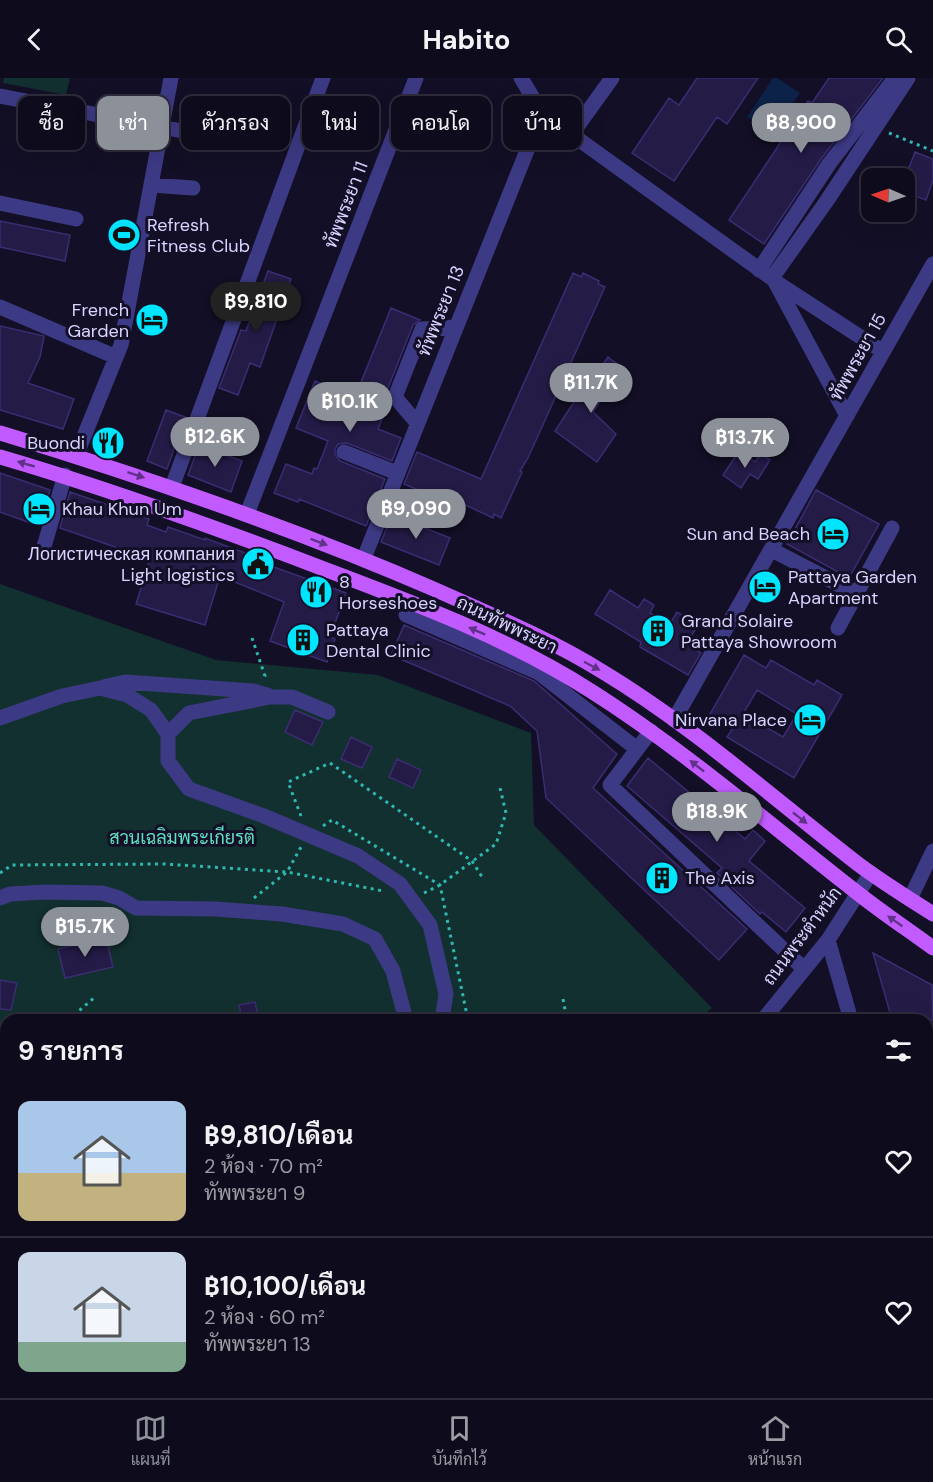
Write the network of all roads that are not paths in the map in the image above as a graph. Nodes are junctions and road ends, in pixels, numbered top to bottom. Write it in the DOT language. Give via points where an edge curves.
graph roads {
  1 [pos="171,78"];
  2 [pos="323,78"];
  3 [pos="416,78"];
  4 [pos="521,78"];
  5 [pos="612,78"];
  6 [pos="895,78"];
  7 [pos="908,78"];
  8 [pos="0,96"];
  9 [pos="167,96"];
  10 [pos="532,96"];
  11 [pos="97,115"];
  12 [pos="582,120"];
  13 [pos="582,143"];
  14 [pos="157,150"];
  15 [pos="527,150"];
  16 [pos="152,185"];
  17 [pos="193,188"];
  18 [pos="0,203"];
  19 [pos="76,219"];
  20 [pos="933,264"];
  21 [pos="768,276"];
  22 [pos="0,307"];
  23 [pos="456,327"];
  24 [pos="882,351"];
  25 [pos="116,357"];
  26 [pos="847,416"];
  27 [pos="417,423"];
  28 [pos="0,433"];
  29 [pos="344,452"];
  30 [pos="76,456"];
  31 [pos="0,457"];
  32 [pos="397,473"];
  33 [pos="64,476"];
  34 [pos="172,487"];
  35 [pos="248,514"];
  36 [pos="892,528"];
  37 [pos="43,550"];
  38 [pos="772,550"];
  39 [pos="364,558"];
  40 [pos="857,594"];
  41 [pos="411,603"];
  42 [pos="838,628"];
  43 [pos="100,688"];
  44 [pos="270,697"];
  45 [pos="328,712"];
  46 [pos="0,718"];
  47 [pos="674,720"];
  48 [pos="651,731"];
  49 [pos="168,734"];
  50 [pos="637,749"];
  51 [pos="933,851"];
  52 [pos="871,873"];
  53 [pos="858,894"];
  54 [pos="0,898"];
  55 [pos="909,899"];
  56 [pos="933,914"];
  57 [pos="828,940"];
  58 [pos="933,948"];
  59 [pos="804,969"];
  60 [pos="404,1014"];
  61 [pos="443,1014"];
  62 [pos="768,1014"];
  63 [pos="848,1014"];
  1 -- 9 [label="street"];
  2 -- 34 [label="street"];
  3 -- 35 [label="street, ทัพพระยา 11"];
  4 -- 10 [label="street"];
  5 -- 12 [label="street"];
  6 -- 21 [label="street" via="829,164"];
  7 -- 21 [label="street"];
  8 -- 11 [label="street"];
  13 -- 21 [label="street"];
  14 -- 16 [label="street"];
  15 -- 23 [label="street, ทัพพระยา 13"];
  16 -- 17 [label="street"];
  16 -- 25 [label="street"];
  18 -- 19 [label="street"];
  20 -- 24 [label="street, ทัพพระยา 15"];
  21 -- 24 [label="street"];
  21 -- 26 [label="street"];
  22 -- 25 [label="street"];
  23 -- 27 [label="street, ทัพพระยา 13"];
  23 -- 27 [label="street" via="422,329 418,338 395,397"];
  24 -- 26 [label="street, ทัพพระยา 15"];
  25 -- 30 [label="street"];
  26 -- 38 [label="street, ทัพพระยา 15"];
  27 -- 32 [label="street, ทัพพระยา 13"];
  28 -- 30 [label="main road, ถนนทัพพระยา"];
  29 -- 32 [label="street"];
  30 -- 34 [label="main road, ถนนทัพพระยา, one-way"];
  33 -- 31 [label="main road, ถนนทัพพระยา, one-way"];
  32 -- 39 [label="street, ทัพพระยา 13"];
  33 -- 37 [label="street"];
  33 -- 41 [label="main road, ถนนทัพพระยา" via="230,532"];
  34 -- 35 [label="main road, ถนนทัพพระยา"];
  35 -- 39 [label="main road, ถนนทัพพระยา, one-way"];
  36 -- 40 [label="street"];
  38 -- 40 [label="street"];
  38 -- 47 [label="street, ทัพพระยา 15"];
  39 -- 47 [label="main road, ถนนทัพพระยา, one-way" via="523,628 603,671"];
  40 -- 42 [label="street"];
  48 -- 41 [label="main road, ถนนทัพพระยา, one-way" via="589,689 514,647"];
  41 -- 50 [label="street" via="406,615 539,673"];
  43 -- 44 [label="street" via="125,682 253,691"];
  43 -- 46 [label="street"];
  43 -- 49 [label="street" via="127,695 151,710"];
  44 -- 45 [label="street" via="292,697"];
  44 -- 49 [label="street" via="189,713"];
  47 -- 52 [label="main road, ถนนทัพพระยา, one-way"];
  48 -- 50 [label="street"];
  53 -- 48 [label="main road, ถนนทัพพระยา, one-way"];
  49 -- 61 [label="street" via="168,761 189,789 358,856 400,884 430,925 446,994"];
  50 -- 59 [label="street" via="610,785"];
  51 -- 55 [label="street"];
  52 -- 53 [label="street, ถนนพระตำหนัก"];
  52 -- 55 [label="main road, ถนนทัพพระยา"];
  53 -- 57 [label="street, ถนนพระตำหนัก"];
  58 -- 53 [label="main road, ถนนทัพพระยา, one-way"];
  54 -- 60 [label="street" via="45,892 102,893 136,908 249,911 342,924 375,939 393,970"];
  55 -- 56 [label="main road, ถนนทัพพระยา"];
  57 -- 59 [label="street, ถนนพระตำหนัก"];
  57 -- 63 [label="street"];
  59 -- 62 [label="street, ถนนพระตำหนัก"];
}
